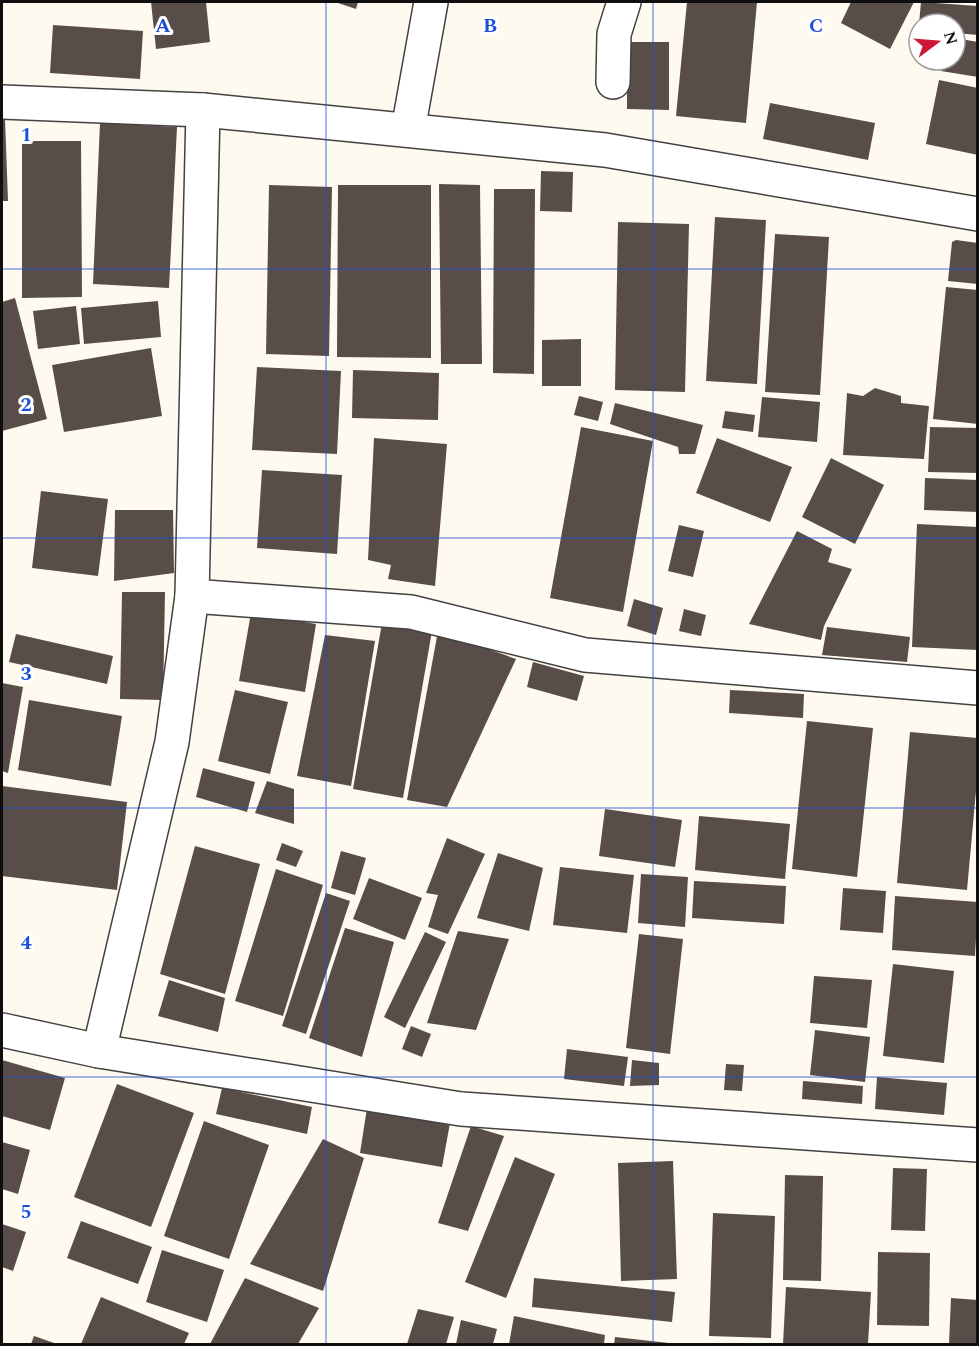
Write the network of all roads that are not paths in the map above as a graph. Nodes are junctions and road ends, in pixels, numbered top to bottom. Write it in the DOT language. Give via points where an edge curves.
graph roads {
  1 [pos="431,2"];
  2 [pos="624,2"];
  3 [pos="613,82"];
  4 [pos="2,102"];
  5 [pos="202,110"];
  6 [pos="408,130"];
  7 [pos="978,214"];
  8 [pos="192,596"];
  9 [pos="978,688"];
  10 [pos="2,1030"];
  11 [pos="99,1051"];
  12 [pos="978,1145"];
  1 -- 6 [label="street"];
  2 -- 3 [label="street" via="615,34"];
  4 -- 5 [label="street"];
  5 -- 6 [label="street"];
  5 -- 8 [label="street"];
  6 -- 7 [label="street" via="605,150"];
  8 -- 9 [label="street" via="411,612 585,655"];
  8 -- 11 [label="street" via="172,742"];
  10 -- 11 [label="street"];
  11 -- 12 [label="street" via="461,1109"];
}
